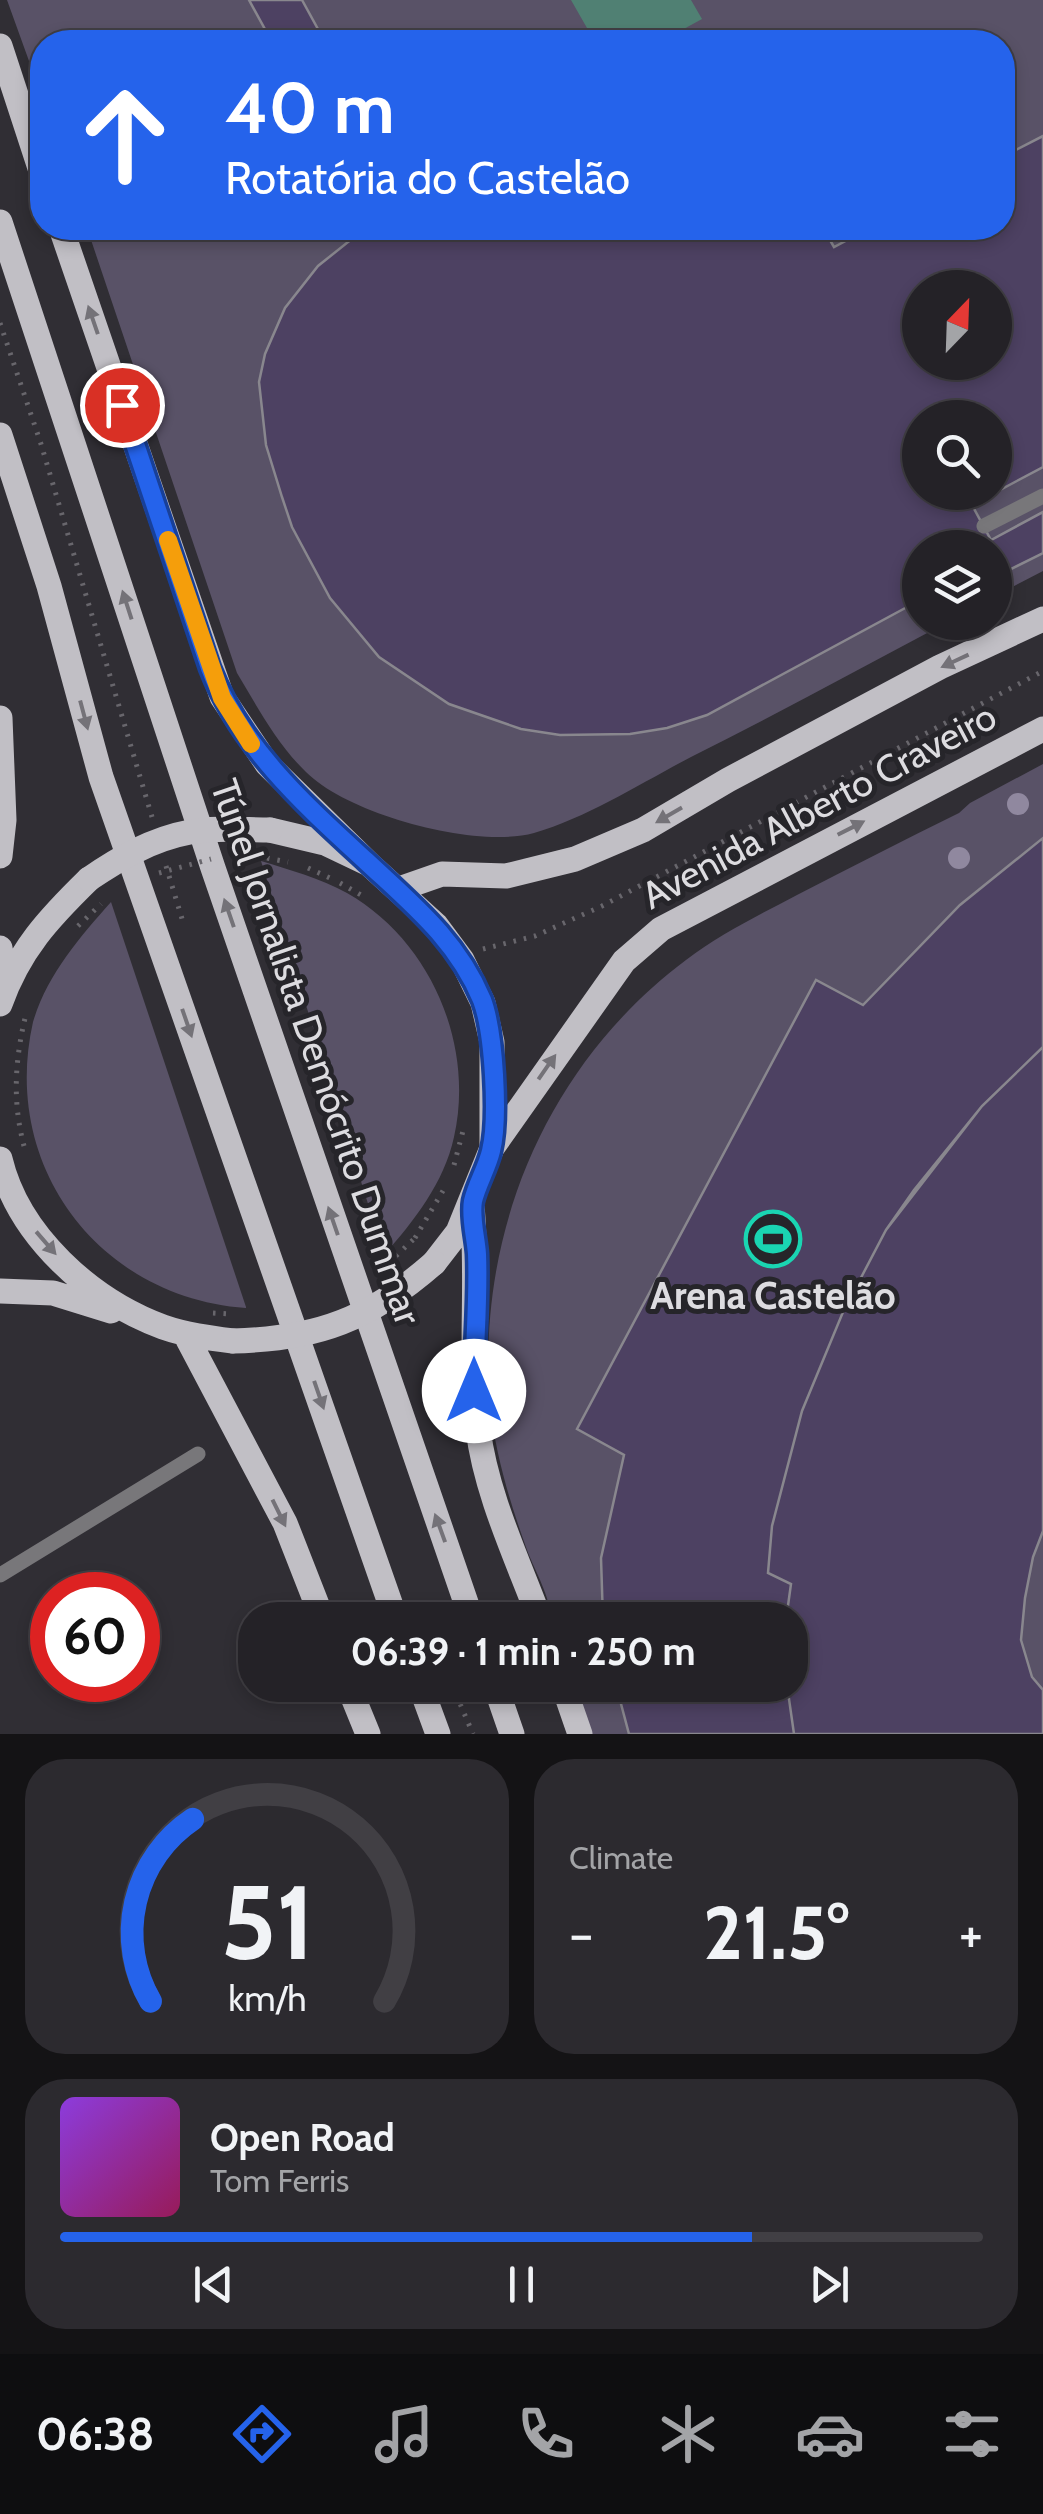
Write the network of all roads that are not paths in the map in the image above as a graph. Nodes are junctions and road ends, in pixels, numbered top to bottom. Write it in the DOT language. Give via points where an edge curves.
graph roads {
  1 [pos="0,46"];
  2 [pos="30,137"];
  3 [pos="0,222"];
  4 [pos="64,240"];
  5 [pos="0,435"];
  6 [pos="1043,496"];
  7 [pos="984,526"];
  8 [pos="1043,619"];
  9 [pos="0,718"];
  10 [pos="1043,728"];
  11 [pos="0,856"];
  12 [pos="369,864"];
  13 [pos="399,889"];
  14 [pos="0,948"];
  15 [pos="3,995"];
  16 [pos="492,1148"];
  17 [pos="0,1158"];
  18 [pos="472,1203"];
  19 [pos="0,1291"];
  20 [pos="159,1326"];
  21 [pos="185,1334"];
  22 [pos="198,1454"];
  23 [pos="0,1575"];
  24 [pos="316,1602"];
  25 [pos="390,1602"];
  26 [pos="466,1602"];
  27 [pos="533,1602"];
  28 [pos="355,1702"];
  29 [pos="426,1702"];
  30 [pos="501,1702"];
  31 [pos="569,1702"];
  32 [pos="368,1734"];
  33 [pos="438,1734"];
  34 [pos="512,1734"];
  35 [pos="580,1734"];
  1 -- 2 [label="main road"];
  26 -- 3 [label="main road, Túnel Jornalista Demócrito Dummar, one-way"];
  12 -- 4 [label="main road, one-way" via="266,764 222,698"];
  5 -- 25 [label="main road, one-way" via="101,777"];
  6 -- 7 [label="lane"];
  8 -- 13 [label="main road, Avenida Alberto Craveiro, one-way" via="575,860 506,876 442,874"];
  9 -- 11 [label="main road"];
  16 -- 10 [label="main road, Avenida Alberto Craveiro, one-way" via="624,961 662,930"];
  12 -- 13 [label="main road"];
  12 -- 15 [label="main road, bridge" via="270,830 192,831 121,857 89,878 40,927"];
  13 -- 16 [label="main road" via="436,925 483,1002 492,1042"];
  14 -- 15 [label="main road"];
  16 -- 18 [label="main road"];
  17 -- 20 [label="main road, one-way" via="7,1188 47,1246 98,1294"];
  18 -- 21 [label="main road, bridge" via="434,1263 363,1315 277,1340"];
  18 -- 27 [label="main road" via="478,1431"];
  19 -- 20 [label="main road" via="52,1293"];
  20 -- 21 [label="main road"];
  21 -- 24 [label="main road, one-way" via="285,1523"];
  22 -- 23 [label="lane"];
  28 -- 32 [label="main road"];
  29 -- 33 [label="main road"];
  30 -- 34 [label="main road"];
  31 -- 35 [label="main road"];
}
